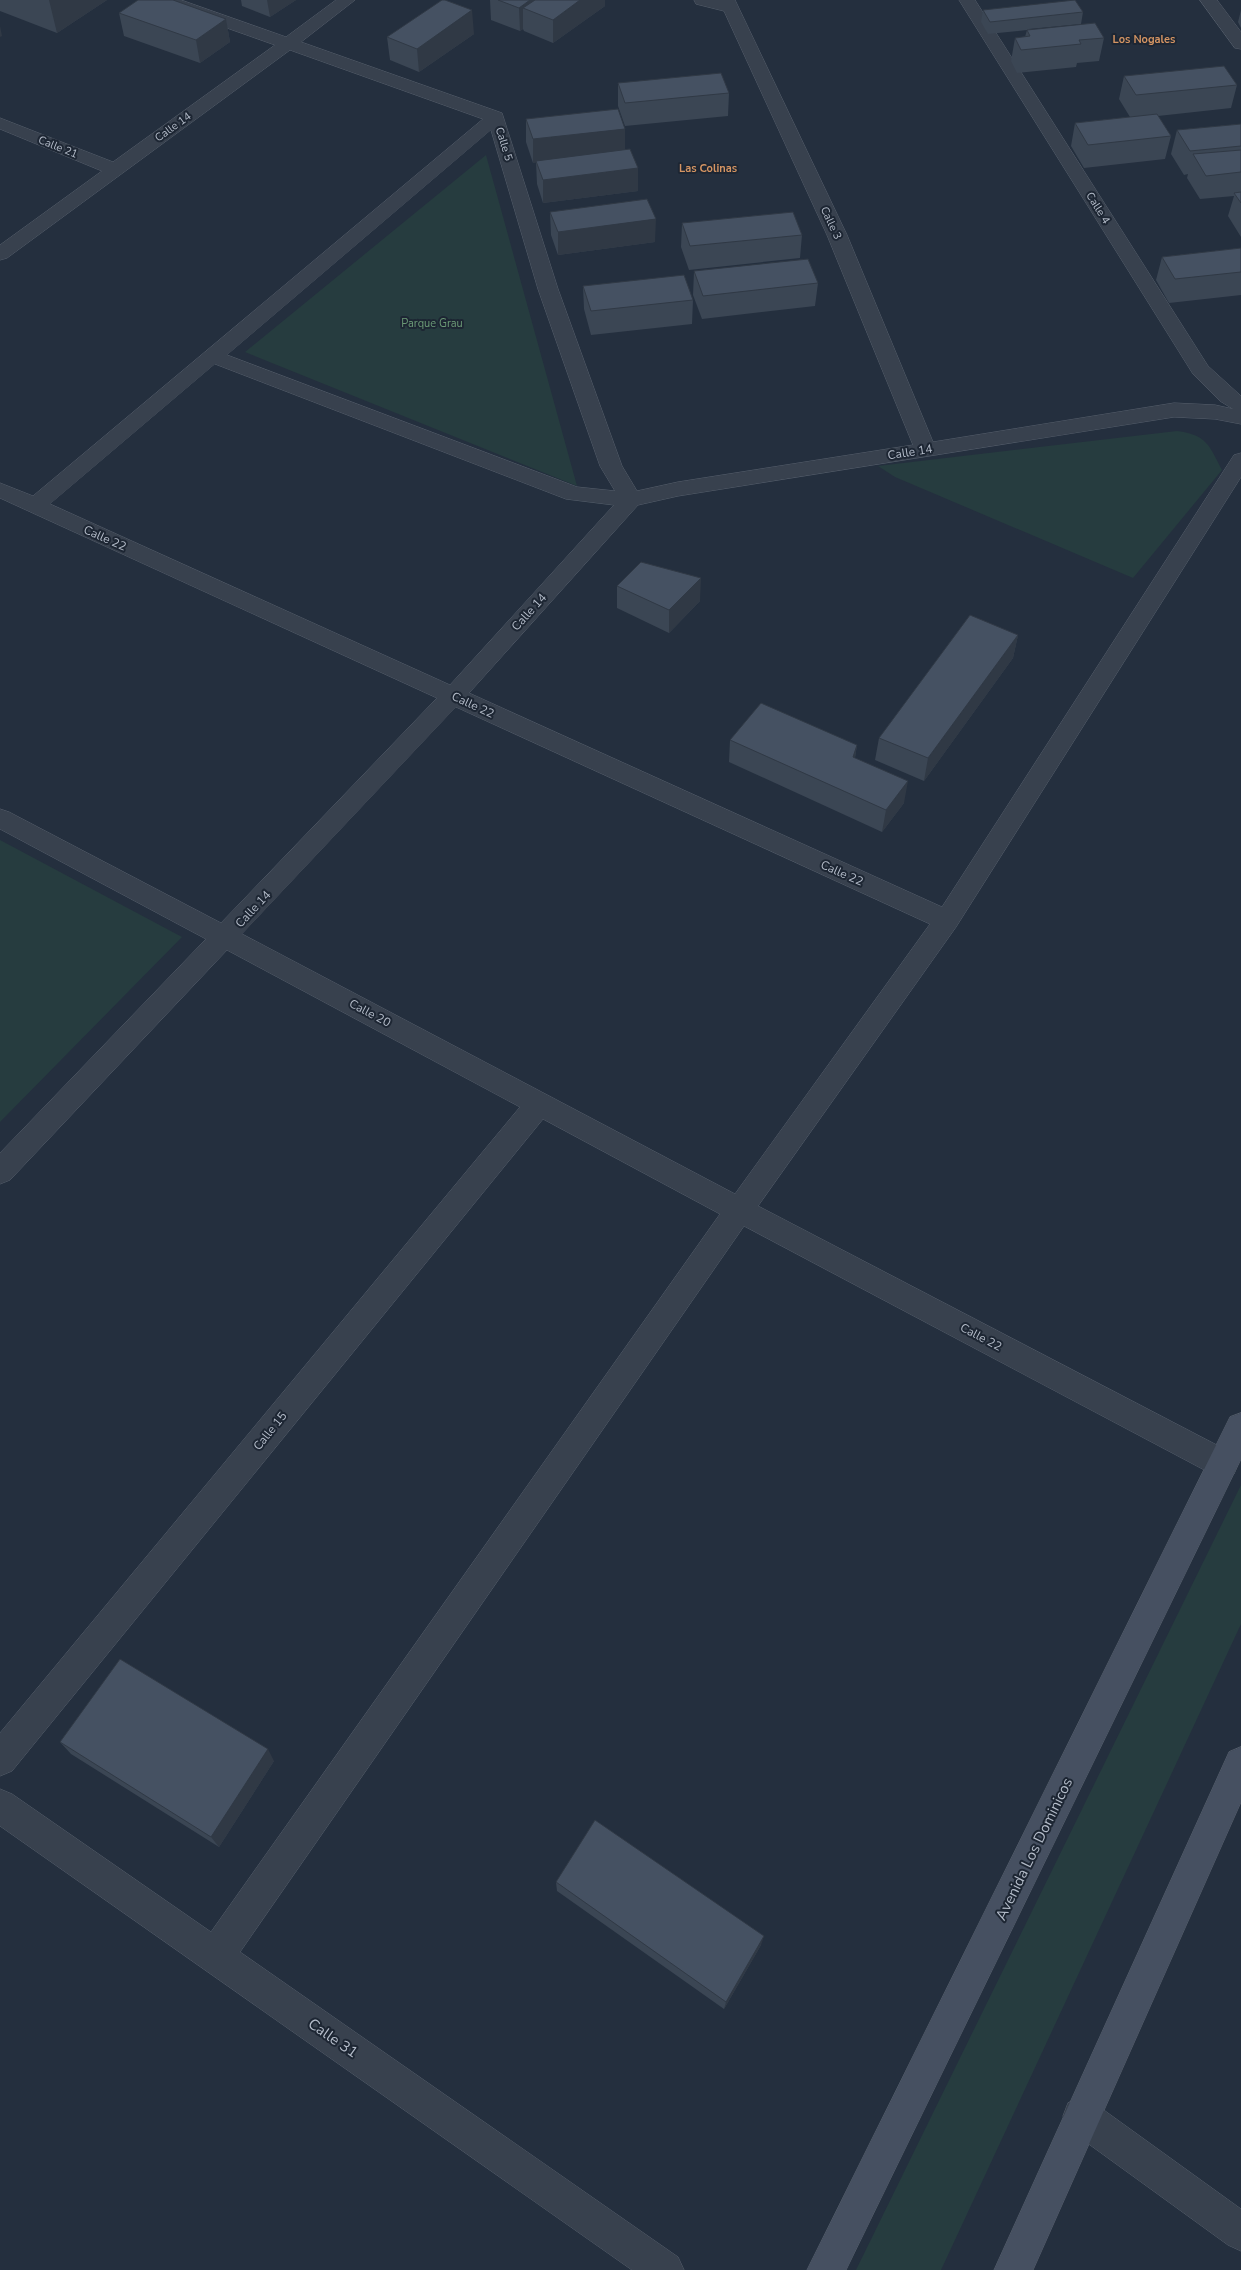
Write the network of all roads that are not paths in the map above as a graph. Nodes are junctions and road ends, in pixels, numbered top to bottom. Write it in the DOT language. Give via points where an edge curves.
graph roads {
  1 [pos="165,0"];
  2 [pos="346,0"];
  3 [pos="702,0"];
  4 [pos="966,0"];
  5 [pos="1208,0"];
  6 [pos="729,4"];
  7 [pos="288,43"];
  8 [pos="1241,44"];
  9 [pos="496,117"];
  10 [pos="0,124"];
  11 [pos="116,170"];
  12 [pos="0,254"];
  13 [pos="212,356"];
  14 [pos="1241,405"];
  15 [pos="1241,417"];
  16 [pos="926,450"];
  17 [pos="1241,460"];
  18 [pos="0,490"];
  19 [pos="632,499"];
  20 [pos="35,506"];
  21 [pos="453,696"];
  22 [pos="0,818"];
  23 [pos="947,920"];
  24 [pos="226,937"];
  25 [pos="540,1103"];
  26 [pos="0,1172"];
  27 [pos="739,1210"];
  28 [pos="1241,1427"];
  29 [pos="1223,1464"];
  30 [pos="0,1759"];
  31 [pos="1241,1764"];
  32 [pos="0,1806"];
  33 [pos="216,1956"];
  34 [pos="1081,2116"];
  35 [pos="1241,2232"];
  36 [pos="665,2270"];
  37 [pos="826,2270"];
  38 [pos="1013,2270"];
  1 -- 7 [label="street, Calle 5"];
  2 -- 7 [label="street, Calle 14"];
  3 -- 6 [label="street"];
  4 -- 14 [label="street, Calle 4" via="1200,370"];
  5 -- 8 [label="street"];
  6 -- 16 [label="street, Calle 3" via="837,235"];
  7 -- 9 [label="street, Calle 5"];
  7 -- 11 [label="street, Calle 14"];
  9 -- 13 [label="street"];
  9 -- 19 [label="street, Calle 5" via="551,298 611,466"];
  10 -- 11 [label="street, Calle 21"];
  11 -- 12 [label="street, Calle 14"];
  13 -- 19 [label="street" via="574,494"];
  13 -- 20 [label="street"];
  15 -- 16 [label="street, Calle 14" via="1174,410"];
  16 -- 19 [label="street, Calle 14"];
  17 -- 23 [label="street"];
  18 -- 20 [label="street, Calle 22"];
  19 -- 21 [label="street, Calle 14"];
  20 -- 21 [label="street, Calle 22"];
  21 -- 23 [label="street, Calle 22"];
  21 -- 24 [label="street, Calle 14"];
  22 -- 24 [label="street, Calle 20"];
  23 -- 27 [label="street"];
  24 -- 25 [label="street, Calle 20"];
  24 -- 26 [label="street, Calle 14"];
  25 -- 27 [label="street, Calle 20"];
  25 -- 30 [label="street, Calle 15"];
  27 -- 29 [label="street, Calle 22"];
  27 -- 33 [label="street"];
  28 -- 29 [label="main road, Avenida Los Dominicos"];
  29 -- 37 [label="main road, Avenida Los Dominicos"];
  31 -- 34 [label="main road"];
  32 -- 33 [label="street, Calle 31"];
  33 -- 36 [label="street, Calle 31"];
  34 -- 35 [label="street"];
  34 -- 38 [label="main road"];
}
